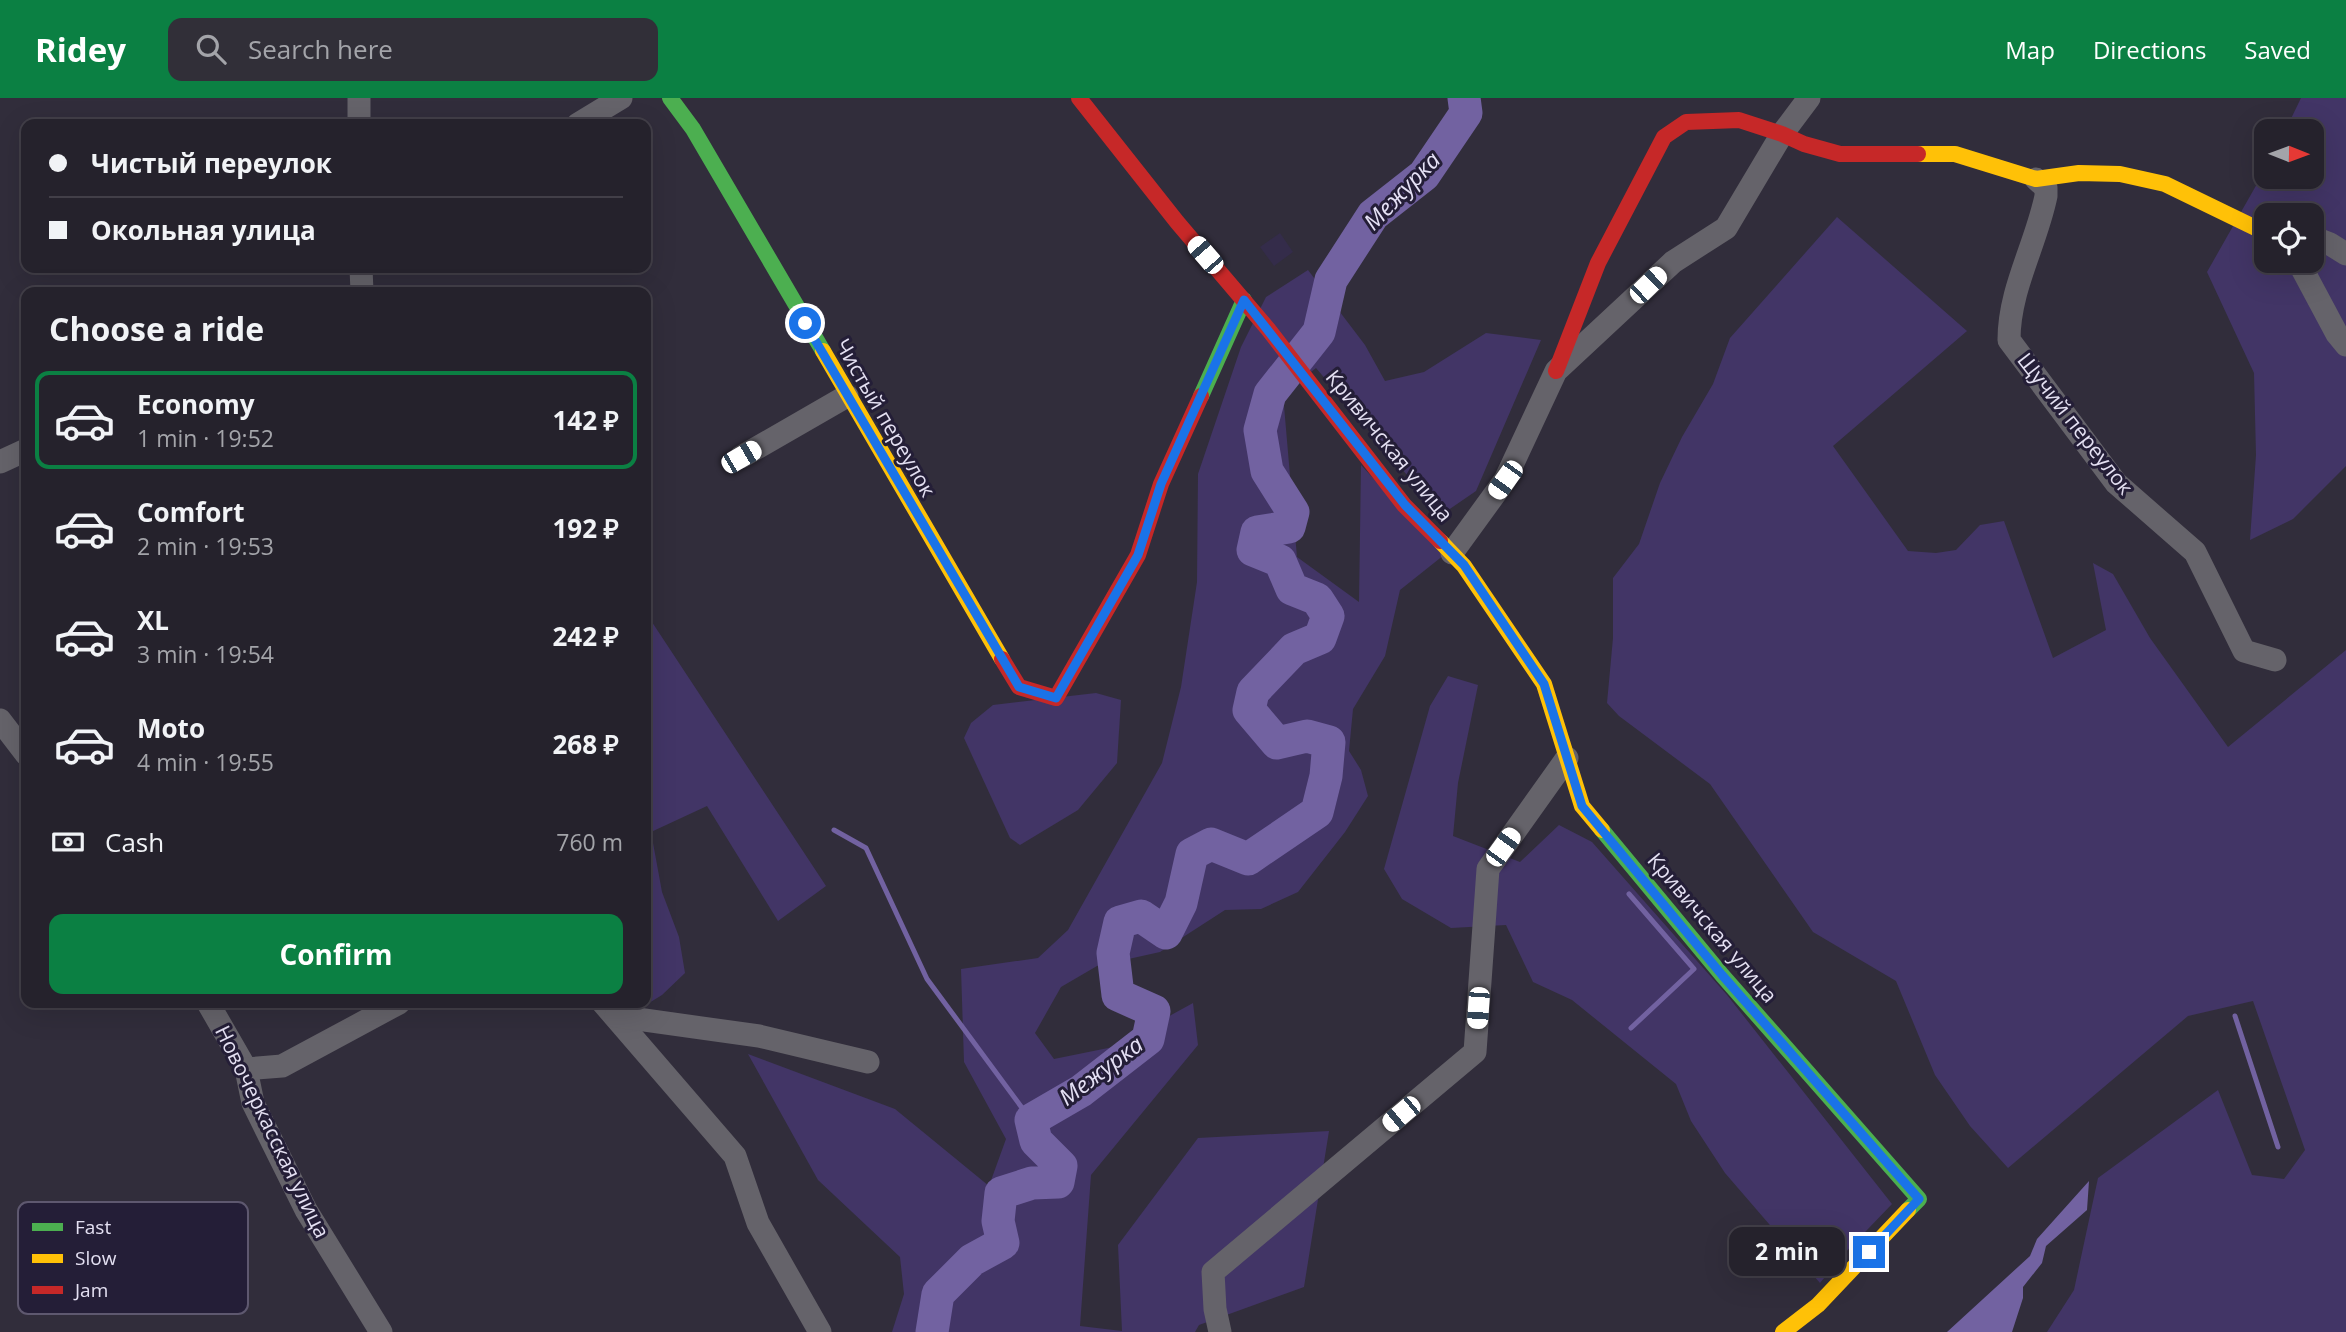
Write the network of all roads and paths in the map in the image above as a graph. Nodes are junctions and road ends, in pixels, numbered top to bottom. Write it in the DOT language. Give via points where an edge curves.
graph roads {
  1 [pos="359,98"];
  2 [pos="621,98"];
  3 [pos="670,98"];
  4 [pos="1079,98"];
  5 [pos="1809,98"];
  6 [pos="359,119"];
  7 [pos="586,119"];
  8 [pos="1782,134"];
  9 [pos="2036,179"];
  10 [pos="2254,227"];
  11 [pos="2324,241"];
  12 [pos="2346,254"];
  13 [pos="2304,273"];
  14 [pos="1244,300"];
  15 [pos="2346,345"];
  16 [pos="1556,371"];
  17 [pos="847,396"];
  18 [pos="21,452"];
  19 [pos="741,457"];
  20 [pos="0,462"];
  21 [pos="1452,553"];
  22 [pos="2275,660"];
  23 [pos="0,720"];
  24 [pos="21,747"];
  25 [pos="1567,758"];
  26 [pos="211,1008"];
  27 [pos="390,1008"];
  28 [pos="610,1009"];
  29 [pos="868,1062"];
  30 [pos="246,1069"];
  31 [pos="381,1332"];
  32 [pos="820,1332"];
  33 [pos="1220,1332"];
  34 [pos="1783,1332"];
  1 -- 6 [label="street"];
  2 -- 7 [label="street"];
  3 -- 17 [label="street, Чистый переулок" via="693,129"];
  4 -- 14 [label="street, Кривичская улица"];
  5 -- 8 [label="street"];
  8 -- 9 [label="street" via="1840,153 1955,154"];
  8 -- 16 [label="street" via="1726,228 1673,262"];
  8 -- 16 [label="street" via="1739,120 1710,120 1686,122 1664,136 1598,263"];
  9 -- 10 [label="street" via="2120,174 2165,184"];
  9 -- 22 [label="street, Щучий переулок" via="2046,188 2046,197 2017,288 2009,340 2116,483 2195,552 2244,651"];
  11 -- 12 [label="street"];
  13 -- 15 [label="street"];
  14 -- 17 [label="street, Чистый переулок" via="1161,484 1138,555 1056,698 1019,687"];
  14 -- 21 [label="street, Кривичская улица" via="1405,505"];
  16 -- 21 [label="street" via="1505,480"];
  17 -- 19 [label="street"];
  18 -- 20 [label="street"];
  21 -- 25 [label="street, Кривичская улица" via="1544,684"];
  23 -- 24 [label="street"];
  25 -- 33 [label="street" via="1488,869 1475,1052 1213,1272"];
  25 -- 34 [label="street, Кривичская улица" via="1582,806 1722,975 1919,1199 1818,1305"];
  26 -- 30 [label="street, Новочеркасская улица"];
  27 -- 30 [label="street" via="282,1066"];
  28 -- 29 [label="street" via="759,1036"];
  28 -- 32 [label="street" via="735,1156 758,1223"];
  30 -- 31 [label="street, Новочеркасская улица" via="253,1103 306,1210"];
}
